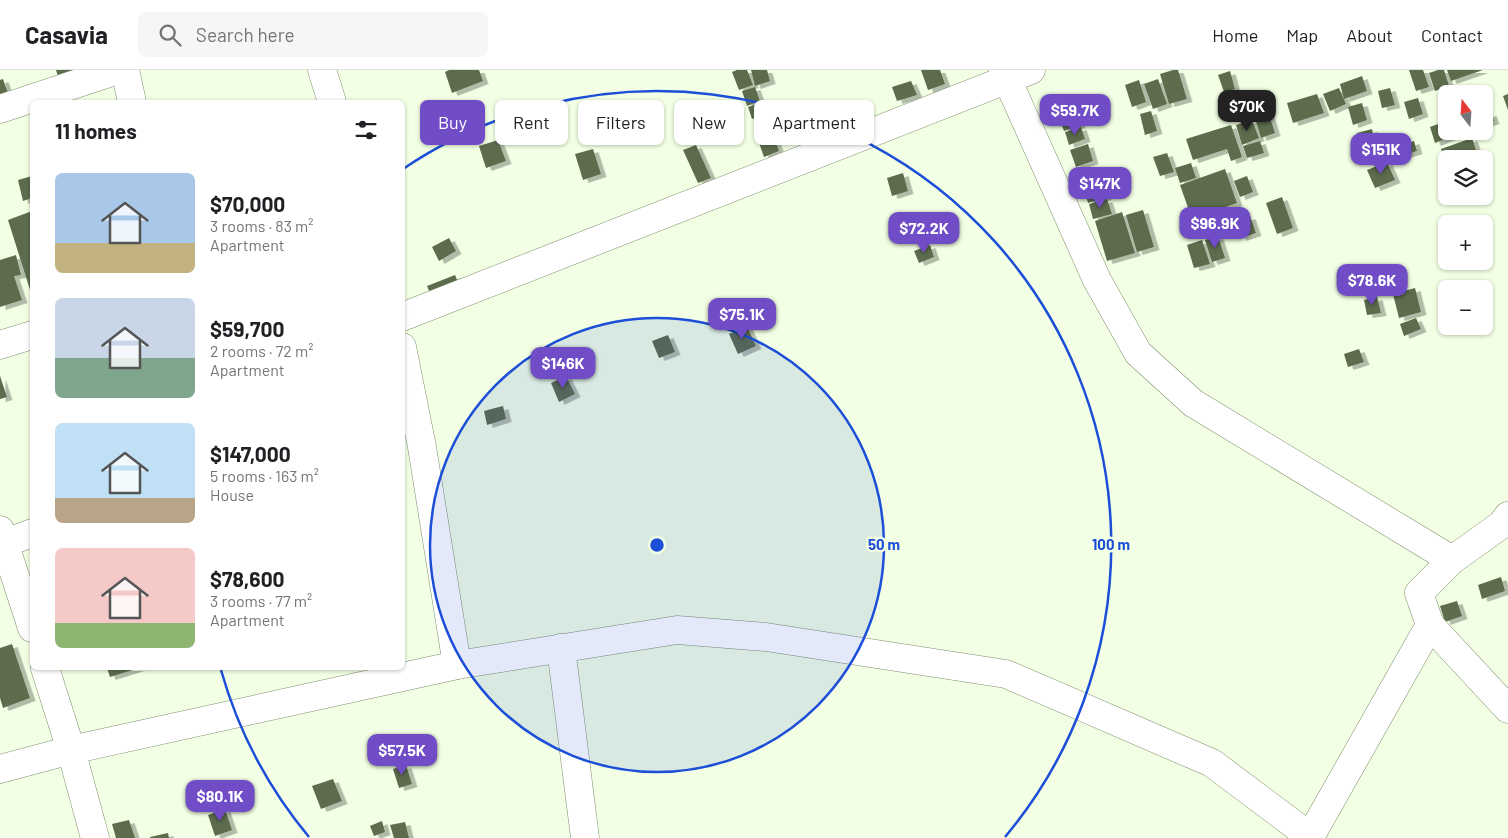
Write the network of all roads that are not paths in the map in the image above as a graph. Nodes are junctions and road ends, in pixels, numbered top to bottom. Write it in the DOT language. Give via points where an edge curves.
graph roads {
  1 [pos="118,70"];
  2 [pos="126,70"];
  3 [pos="322,70"];
  4 [pos="1014,73"];
  5 [pos="132,100"];
  6 [pos="331,100"];
  7 [pos="0,109"];
  8 [pos="405,316"];
  9 [pos="30,336"];
  10 [pos="0,345"];
  11 [pos="405,362"];
  12 [pos="1508,516"];
  13 [pos="30,533"];
  14 [pos="2,539"];
  15 [pos="1452,560"];
  16 [pos="30,622"];
  17 [pos="1430,625"];
  18 [pos="561,648"];
  19 [pos="457,666"];
  20 [pos="46,670"];
  21 [pos="1497,683"];
  22 [pos="1508,709"];
  23 [pos="71,750"];
  24 [pos="0,769"];
  25 [pos="1311,837"];
  26 [pos="95,838"];
  27 [pos="585,838"];
  1 -- 7 [label="street"];
  2 -- 5 [label="street"];
  3 -- 6 [label="street"];
  4 -- 8 [label="street"];
  4 -- 15 [label="street" via="1097,280 1138,353 1193,403"];
  9 -- 10 [label="street"];
  11 -- 19 [label="street"];
  12 -- 15 [label="street" via="1501,525"];
  13 -- 14 [label="street"];
  14 -- 16 [label="street"];
  15 -- 17 [label="street" via="1419,593"];
  17 -- 21 [label="street"];
  17 -- 25 [label="street"];
  18 -- 19 [label="street"];
  18 -- 25 [label="street" via="677,630 766,637 1006,674 1212,763"];
  18 -- 27 [label="street"];
  19 -- 23 [label="street"];
  20 -- 23 [label="street"];
  21 -- 22 [label="street"];
  23 -- 24 [label="street"];
  23 -- 26 [label="street"];
}
